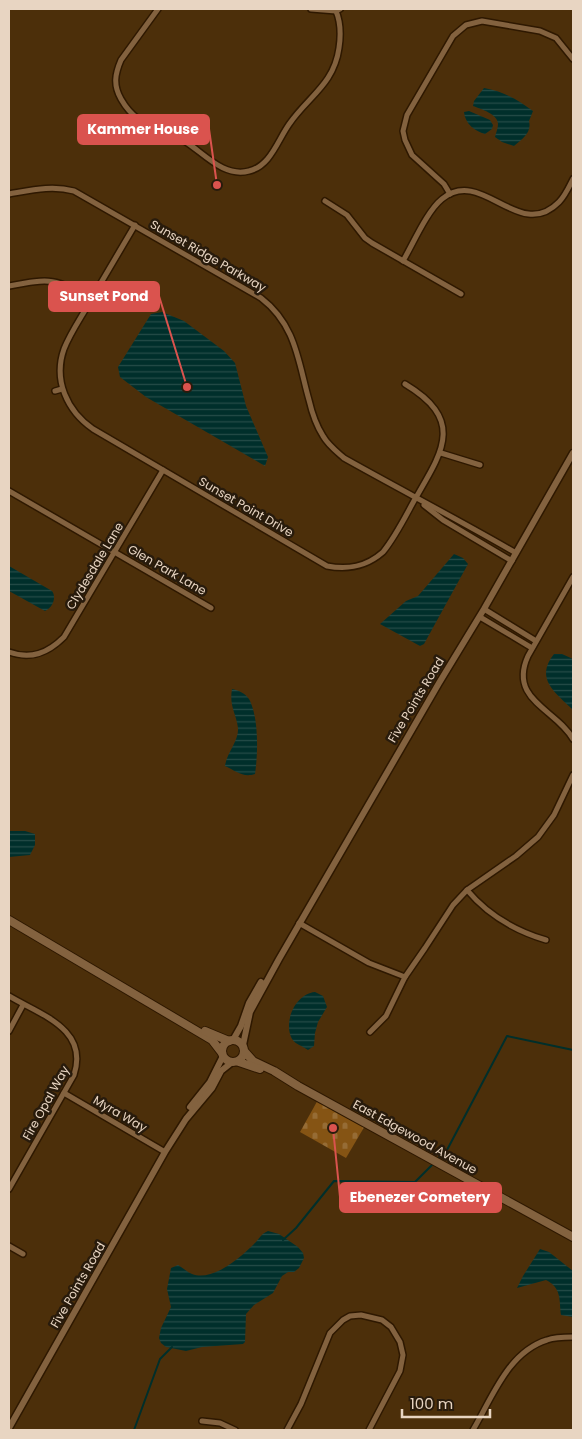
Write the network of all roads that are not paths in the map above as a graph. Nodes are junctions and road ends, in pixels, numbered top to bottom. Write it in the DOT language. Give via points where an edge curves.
graph roads {
  1 [pos="158,9"];
  2 [pos="311,9"];
  3 [pos="338,10"];
  4 [pos="573,59"];
  5 [pos="573,179"];
  6 [pos="9,194"];
  7 [pos="450,194"];
  8 [pos="325,201"];
  9 [pos="135,225"];
  10 [pos="403,261"];
  11 [pos="9,286"];
  12 [pos="461,294"];
  13 [pos="92,300"];
  14 [pos="405,384"];
  15 [pos="62,389"];
  16 [pos="55,391"];
  17 [pos="441,452"];
  18 [pos="573,453"];
  19 [pos="480,465"];
  20 [pos="163,470"];
  21 [pos="9,491"];
  22 [pos="415,498"];
  23 [pos="115,552"];
  24 [pos="516,553"];
  25 [pos="512,561"];
  26 [pos="573,577"];
  27 [pos="211,608"];
  28 [pos="484,609"];
  29 [pos="480,617"];
  30 [pos="536,640"];
  31 [pos="532,648"];
  32 [pos="9,652"];
  33 [pos="573,739"];
  34 [pos="573,775"];
  35 [pos="467,890"];
  36 [pos="9,920"];
  37 [pos="299,923"];
  38 [pos="546,940"];
  39 [pos="279,958"];
  40 [pos="405,977"];
  41 [pos="9,996"];
  42 [pos="23,1005"];
  43 [pos="169,1014"];
  44 [pos="9,1031"];
  45 [pos="370,1032"];
  46 [pos="231,1040"];
  47 [pos="244,1049"];
  48 [pos="222,1054"];
  49 [pos="235,1062"];
  50 [pos="298,1086"];
  51 [pos="64,1093"];
  52 [pos="165,1152"];
  53 [pos="9,1189"];
  54 [pos="573,1237"];
  55 [pos="9,1246"];
  56 [pos="23,1254"];
  57 [pos="573,1337"];
  58 [pos="202,1421"];
  59 [pos="9,1428"];
  60 [pos="235,1430"];
  61 [pos="287,1430"];
  62 [pos="369,1430"];
  63 [pos="473,1430"];
  1 -- 3 [label="street" via="121,60 114,84 133,116 180,138 231,171 249,171 269,159 290,122 328,80 340,38"];
  2 -- 3 [label="street"];
  4 -- 7 [label="street" via="556,38 540,31 482,21 459,30 448,43 407,115 404,132 412,155 444,184"];
  5 -- 7 [label="street" via="558,203 532,214 510,210 474,191"];
  6 -- 9 [label="street, Sunset Ridge Parkway" via="46,187 64,188 85,196"];
  7 -- 10 [label="street" via="434,208"];
  8 -- 10 [label="street" via="347,215 365,238"];
  9 -- 13 [label="street"];
  9 -- 22 [label="street, Sunset Ridge Parkway" via="261,298 276,310 289,330 322,436 344,458"];
  10 -- 12 [label="street"];
  11 -- 13 [label="street" via="52,281"];
  13 -- 15 [label="street" via="64,349 60,365"];
  14 -- 17 [label="street" via="422,394 436,410 442,429"];
  15 -- 16 [label="street"];
  15 -- 20 [label="street, Sunset Point Drive" via="71,408 84,423"];
  17 -- 19 [label="street"];
  17 -- 22 [label="street, Sunset Point Drive"];
  18 -- 24 [label="street, Five Points Road"];
  20 -- 22 [label="street, Sunset Point Drive" via="320,562 335,567 352,568 376,558 388,545"];
  20 -- 23 [label="street, Clydesdale Lane"];
  21 -- 23 [label="street, Glen Park Lane"];
  22 -- 24 [label="street, Sunset Ridge Parkway"];
  22 -- 25 [label="street, Sunset Ridge Parkway" via="444,520"];
  23 -- 27 [label="street, Glen Park Lane"];
  23 -- 32 [label="street, Clydesdale Lane" via="64,637 54,647 30,656"];
  24 -- 25 [label="street, Five Points Road"];
  25 -- 28 [label="street, Five Points Road"];
  26 -- 30 [label="street"];
  28 -- 29 [label="street, Five Points Road"];
  28 -- 30 [label="street"];
  29 -- 31 [label="street"];
  29 -- 37 [label="street, Five Points Road"];
  30 -- 31 [label="street"];
  31 -- 33 [label="street" via="523,672 527,691 532,700"];
  34 -- 35 [label="street" via="554,815 539,835 524,850"];
  35 -- 38 [label="street" via="487,911 532,936"];
  35 -- 40 [label="street" via="448,910"];
  36 -- 43 [label="main road"];
  37 -- 39 [label="street, Five Points Road"];
  37 -- 40 [label="street" via="369,963"];
  39 -- 46 [label="street" via="254,992"];
  39 -- 47 [label="street" via="250,1012"];
  40 -- 45 [label="street" via="386,1016"];
  41 -- 42 [label="street, Fire Opal Way"];
  42 -- 44 [label="street"];
  42 -- 51 [label="street, Fire Opal Way" via="61,1026 76,1046 77,1066"];
  43 -- 46 [label="main road"];
  43 -- 48 [label="main road" via="213,1041"];
  46 -- 47 [label="main road" via="237,1040"];
  46 -- 48 [label="main road" via="223,1045"];
  47 -- 49 [label="main road" via="244,1056"];
  47 -- 50 [label="main road, East Edgewood Avenue" via="253,1060"];
  48 -- 49 [label="main road" via="225,1059"];
  48 -- 52 [label="street" via="210,1082 182,1118"];
  49 -- 50 [label="main road, East Edgewood Avenue" via="248,1064"];
  49 -- 52 [label="street" via="223,1068"];
  50 -- 54 [label="main road, East Edgewood Avenue"];
  51 -- 52 [label="street, Myra Way"];
  51 -- 53 [label="street, Fire Opal Way"];
  52 -- 59 [label="street, Five Points Road"];
  55 -- 56 [label="street"];
  57 -- 63 [label="street" via="542,1342 521,1354 508,1369"];
  58 -- 60 [label="street" via="220,1422"];
  61 -- 62 [label="street" via="335,1325 350,1316 361,1315 382,1320 397,1334 402,1349 400,1371"];
}
